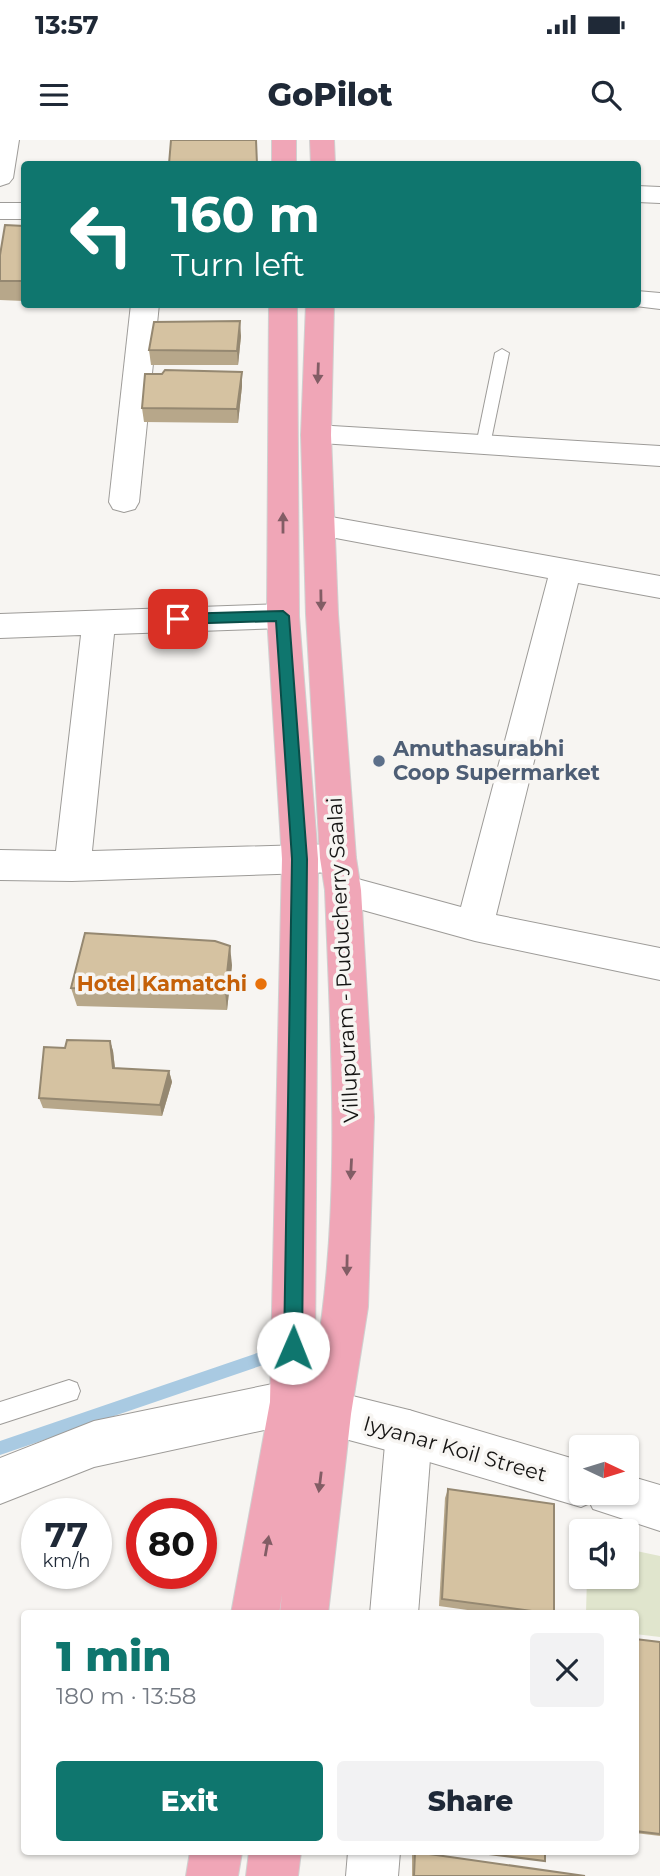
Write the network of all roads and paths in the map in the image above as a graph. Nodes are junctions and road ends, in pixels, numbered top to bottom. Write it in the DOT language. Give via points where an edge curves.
graph roads {
  1 [pos="7,140"];
  2 [pos="284,140"];
  3 [pos="322,140"];
  4 [pos="284,161"];
  5 [pos="323,161"];
  6 [pos="0,178"];
  7 [pos="641,194"];
  8 [pos="660,195"];
  9 [pos="0,211"];
  10 [pos="21,211"];
  11 [pos="641,299"];
  12 [pos="660,301"];
  13 [pos="145,308"];
  14 [pos="283,308"];
  15 [pos="320,308"];
  16 [pos="502,353"];
  17 [pos="316,435"];
  18 [pos="483,445"];
  19 [pos="660,456"];
  20 [pos="124,502"];
  21 [pos="320,526"];
  22 [pos="565,572"];
  23 [pos="660,587"];
  24 [pos="283,616"];
  25 [pos="99,622"];
  26 [pos="0,626"];
  27 [pos="300,859"];
  28 [pos="0,864"];
  29 [pos="72,866"];
  30 [pos="341,874"];
  31 [pos="475,926"];
  32 [pos="660,964"];
  33 [pos="69,1391"];
  34 [pos="310,1408"];
  35 [pos="0,1413"];
  36 [pos="409,1433"];
  37 [pos="0,1480"];
  38 [pos="569,1480"];
  39 [pos="639,1502"];
  40 [pos="660,1508"];
  41 [pos="256,1610"];
  42 [pos="304,1610"];
  43 [pos="394,1610"];
  44 [pos="216,1855"];
  45 [pos="275,1855"];
  46 [pos="374,1855"];
  47 [pos="212,1876"];
  48 [pos="272,1876"];
  49 [pos="372,1876"];
  1 -- 6 [label="street"];
  2 -- 4 [label="highway"];
  3 -- 5 [label="highway"];
  7 -- 8 [label="street"];
  9 -- 10 [label="street"];
  11 -- 12 [label="street"];
  13 -- 20 [label="street"];
  24 -- 14 [label="highway, one-way"];
  15 -- 17 [label="highway, Villupuram - Puducherry Saalai, one-way"];
  16 -- 18 [label="lane"];
  17 -- 18 [label="street"];
  17 -- 21 [label="highway, Villupuram - Puducherry Saalai"];
  18 -- 19 [label="street"];
  21 -- 22 [label="street"];
  21 -- 30 [label="highway, Villupuram - Puducherry Saalai, one-way"];
  22 -- 23 [label="street"];
  22 -- 31 [label="street"];
  24 -- 25 [label="street"];
  24 -- 27 [label="highway"];
  25 -- 26 [label="street"];
  25 -- 29 [label="street"];
  27 -- 29 [label="street"];
  27 -- 30 [label="street"];
  27 -- 34 [label="highway"];
  28 -- 29 [label="street"];
  30 -- 31 [label="street"];
  30 -- 34 [label="highway, Villupuram - Puducherry Saalai, one-way" via="354,1117 346,1307"];
  31 -- 32 [label="street"];
  33 -- 35 [label="lane"];
  34 -- 36 [label="street, Iyyanar Koil Street"];
  34 -- 37 [label="street" via="94,1444"];
  41 -- 34 [label="highway, Villupuram - Puducherry Saalai, one-way"];
  34 -- 42 [label="highway, Villupuram - Puducherry Saalai, one-way"];
  36 -- 38 [label="street, Iyyanar Koil Street"];
  36 -- 43 [label="street"];
  39 -- 40 [label="street"];
  44 -- 47 [label="highway"];
  45 -- 48 [label="highway"];
  46 -- 49 [label="street"];
}
